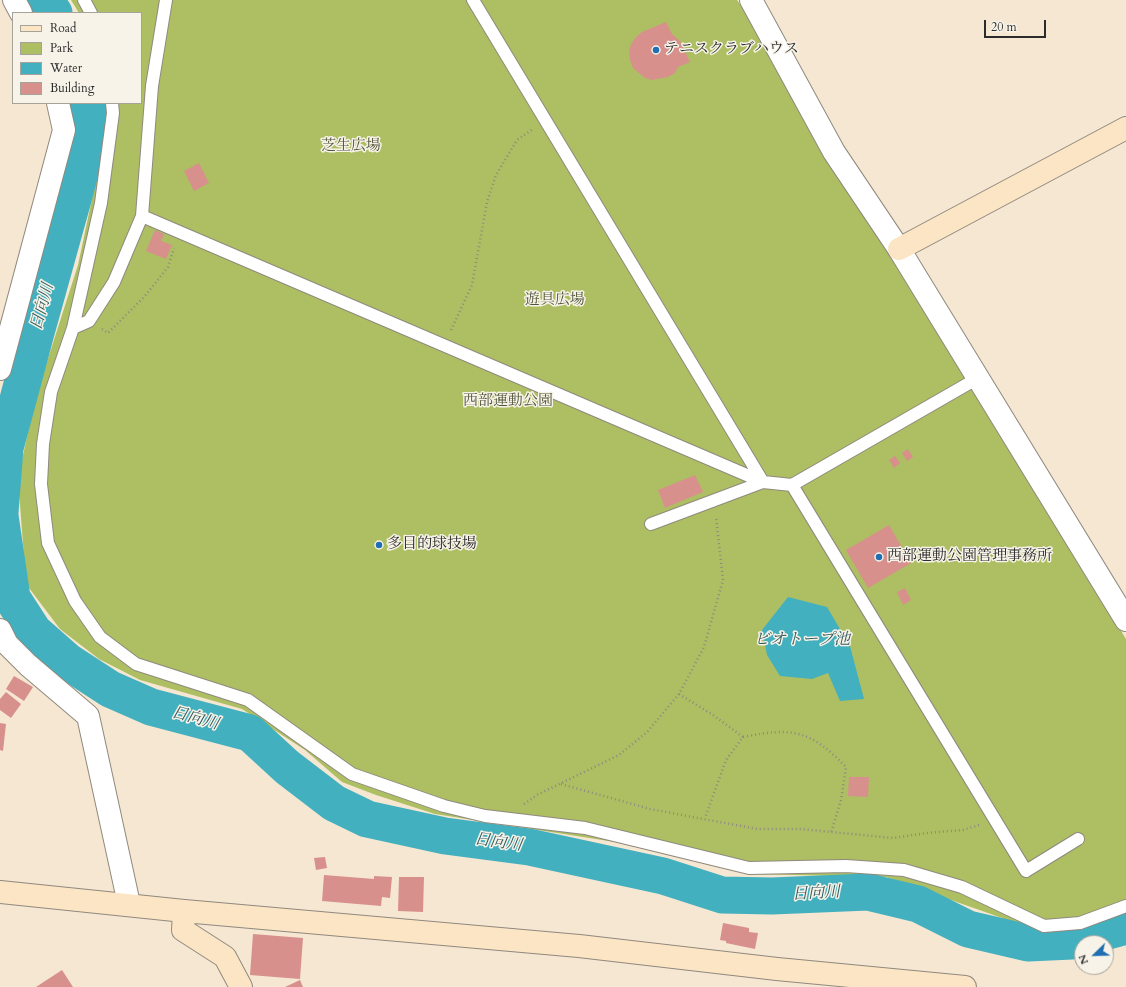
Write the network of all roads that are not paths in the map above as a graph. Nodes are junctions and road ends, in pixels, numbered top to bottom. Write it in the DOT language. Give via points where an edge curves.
graph roads {
  1 [pos="14,0"];
  2 [pos="84,0"];
  3 [pos="166,0"];
  4 [pos="473,0"];
  5 [pos="752,0"];
  6 [pos="21,12"];
  7 [pos="90,12"];
  8 [pos="58,104"];
  9 [pos="112,104"];
  10 [pos="1126,128"];
  11 [pos="142,216"];
  12 [pos="899,249"];
  13 [pos="73,328"];
  14 [pos="0,369"];
  15 [pos="978,378"];
  16 [pos="763,482"];
  17 [pos="792,485"];
  18 [pos="651,524"];
  19 [pos="1126,620"];
  20 [pos="0,630"];
  21 [pos="1078,839"];
  22 [pos="0,892"];
  23 [pos="129,904"];
  24 [pos="1126,906"];
  25 [pos="184,911"];
  26 [pos="242,987"];
  27 [pos="965,987"];
  1 -- 6 [label="street"];
  2 -- 7 [label="lane"];
  3 -- 11 [label="lane" via="152,86"];
  4 -- 16 [label="lane"];
  5 -- 12 [label="street" via="834,152"];
  8 -- 14 [label="street" via="64,130"];
  9 -- 13 [label="lane" via="101,203"];
  10 -- 12 [label="street"];
  11 -- 13 [label="lane" via="114,282 89,321"];
  11 -- 16 [label="lane"];
  12 -- 15 [label="street"];
  13 -- 24 [label="lane" via="51,392 43,444 41,484 48,543 75,601 100,637 136,664 248,700 352,774 444,806 503,818 585,828 749,868 846,866 904,870 962,887 1044,926 1080,923"];
  15 -- 17 [label="lane"];
  15 -- 19 [label="street"];
  16 -- 17 [label="lane"];
  16 -- 18 [label="lane"];
  17 -- 21 [label="lane" via="1026,871"];
  20 -- 23 [label="street" via="7,644 28,665 88,716"];
  22 -- 23 [label="street"];
  23 -- 25 [label="street"];
  25 -- 26 [label="street" via="183,930 225,957"];
  25 -- 27 [label="street" via="579,946"];
}
